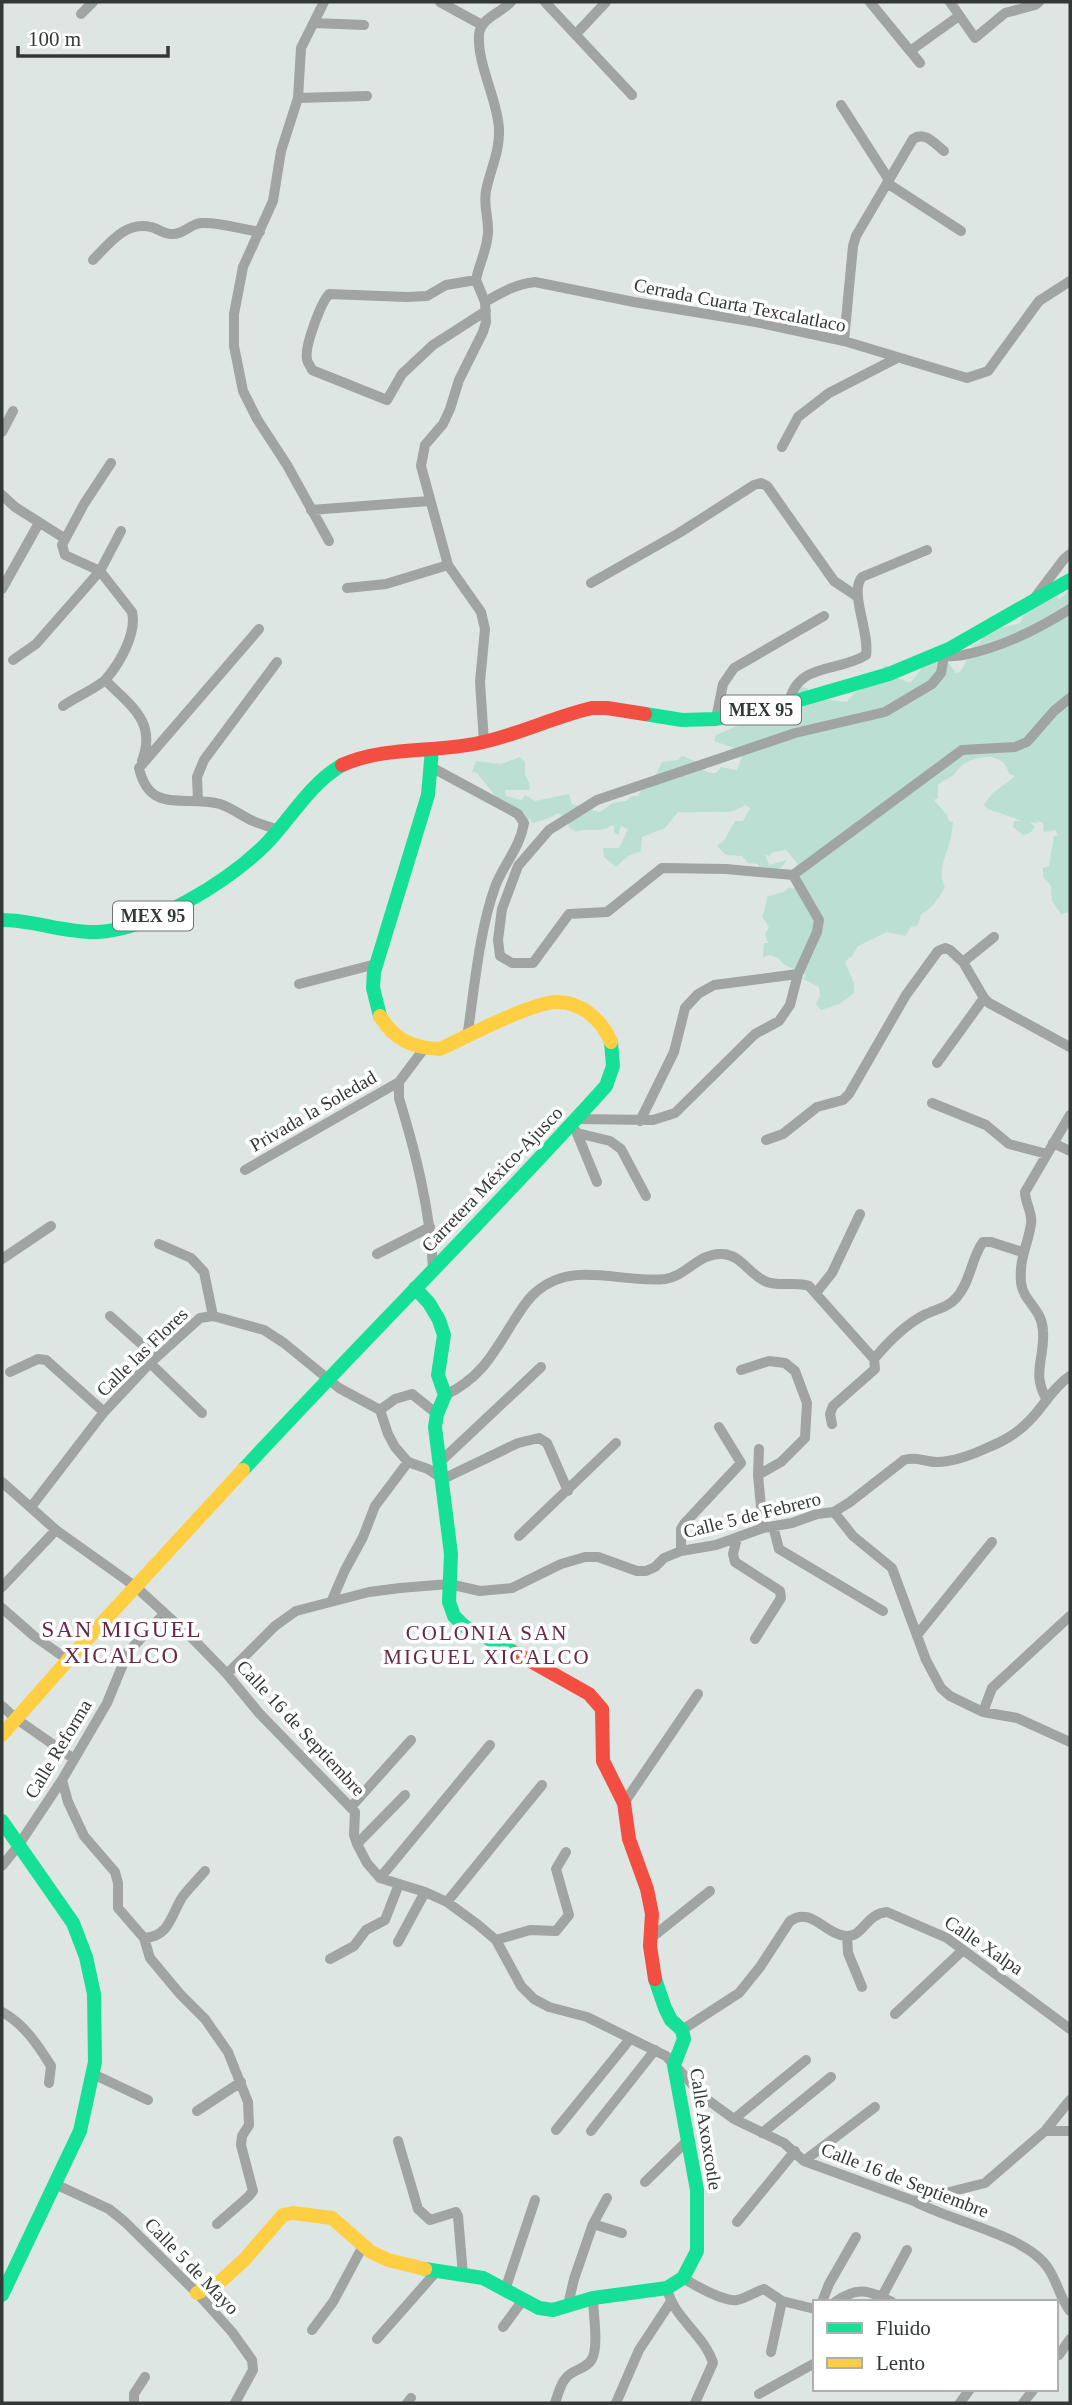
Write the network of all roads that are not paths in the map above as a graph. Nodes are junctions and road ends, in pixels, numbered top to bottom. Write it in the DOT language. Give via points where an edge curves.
graph roads {
  1 [pos="93,2"];
  2 [pos="324,2"];
  3 [pos="440,2"];
  4 [pos="511,2"];
  5 [pos="545,2"];
  6 [pos="606,2"];
  7 [pos="870,2"];
  8 [pos="950,2"];
  9 [pos="1039,2"];
  10 [pos="81,14"];
  11 [pos="959,16"];
  12 [pos="314,23"];
  13 [pos="364,25"];
  14 [pos="482,25"];
  15 [pos="576,34"];
  16 [pos="910,51"];
  17 [pos="920,63"];
  18 [pos="632,95"];
  19 [pos="367,96"];
  20 [pos="298,98"];
  21 [pos="841,105"];
  22 [pos="944,151"];
  23 [pos="888,181"];
  24 [pos="961,231"];
  25 [pos="260,232"];
  26 [pos="93,260"];
  27 [pos="476,280"];
  28 [pos="1070,281"];
  29 [pos="486,306"];
  30 [pos="844,341"];
  31 [pos="897,358"];
  32 [pos="13,411"];
  33 [pos="2,432"];
  34 [pos="782,446"];
  35 [pos="111,463"];
  36 [pos="2,495"];
  37 [pos="429,501"];
  38 [pos="311,510"];
  39 [pos="39,523"];
  40 [pos="121,531"];
  41 [pos="64,538"];
  42 [pos="329,541"];
  43 [pos="927,550"];
  44 [pos="1070,554"];
  45 [pos="448,565"];
  46 [pos="100,571"];
  47 [pos="1070,580"];
  48 [pos="592,583"];
  49 [pos="2,589"];
  50 [pos="347,589"];
  51 [pos="858,597"];
  52 [pos="1031,603"];
  53 [pos="1070,609"];
  54 [pos="824,616"];
  55 [pos="259,629"];
  56 [pos="944,656"];
  57 [pos="924,659"];
  58 [pos="13,660"];
  59 [pos="277,663"];
  60 [pos="105,680"];
  61 [pos="1070,698"];
  62 [pos="789,703"];
  63 [pos="63,706"];
  64 [pos="716,719"];
  65 [pos="484,742"];
  66 [pos="432,749"];
  67 [pos="431,767"];
  68 [pos="139,768"];
  69 [pos="198,801"];
  70 [pos="279,830"];
  71 [pos="793,875"];
  72 [pos="2,920"];
  73 [pos="994,937"];
  74 [pos="964,962"];
  75 [pos="376,964"];
  76 [pos="798,974"];
  77 [pos="299,984"];
  78 [pos="984,999"];
  79 [pos="467,1038"];
  80 [pos="1070,1047"];
  81 [pos="423,1050"];
  82 [pos="937,1063"];
  83 [pos="399,1082"];
  84 [pos="932,1103"];
  85 [pos="1070,1115"];
  86 [pos="640,1121"];
  87 [pos="575,1125"];
  88 [pos="766,1140"];
  89 [pos="1054,1143"];
  90 [pos="1070,1151"];
  91 [pos="1047,1154"];
  92 [pos="245,1170"];
  93 [pos="597,1182"];
  94 [pos="646,1196"];
  95 [pos="860,1214"];
  96 [pos="51,1226"];
  97 [pos="430,1227"];
  98 [pos="159,1244"];
  99 [pos="1022,1252"];
  100 [pos="377,1254"];
  101 [pos="2,1259"];
  102 [pos="433,1268"];
  103 [pos="415,1288"];
  104 [pos="816,1293"];
  105 [pos="110,1316"];
  106 [pos="214,1316"];
  107 [pos="874,1359"];
  108 [pos="153,1360"];
  109 [pos="541,1367"];
  110 [pos="741,1370"];
  111 [pos="10,1372"];
  112 [pos="1070,1376"];
  113 [pos="328,1379"];
  114 [pos="446,1395"];
  115 [pos="1047,1400"];
  116 [pos="380,1410"];
  117 [pos="104,1412"];
  118 [pos="202,1413"];
  119 [pos="437,1414"];
  120 [pos="832,1424"];
  121 [pos="719,1427"];
  122 [pos="616,1443"];
  123 [pos="759,1449"];
  124 [pos="408,1462"];
  125 [pos="440,1462"];
  126 [pos="758,1475"];
  127 [pos="443,1479"];
  128 [pos="2,1482"];
  129 [pos="568,1491"];
  130 [pos="31,1507"];
  131 [pos="834,1512"];
  132 [pos="768,1527"];
  133 [pos="56,1530"];
  134 [pos="519,1536"];
  135 [pos="737,1538"];
  136 [pos="992,1542"];
  137 [pos="681,1550"];
  138 [pos="449,1584"];
  139 [pos="2,1587"];
  140 [pos="136,1587"];
  141 [pos="332,1601"];
  142 [pos="2,1608"];
  143 [pos="883,1611"];
  144 [pos="164,1614"];
  145 [pos="1070,1616"];
  146 [pos="917,1635"];
  147 [pos="755,1639"];
  148 [pos="68,1660"];
  149 [pos="227,1674"];
  150 [pos="698,1694"];
  151 [pos="2,1706"];
  152 [pos="984,1712"];
  153 [pos="15,1718"];
  154 [pos="2,1735"];
  155 [pos="411,1740"];
  156 [pos="1070,1742"];
  157 [pos="490,1745"];
  158 [pos="74,1759"];
  159 [pos="62,1780"];
  160 [pos="542,1786"];
  161 [pos="405,1795"];
  162 [pos="624,1803"];
  163 [pos="351,1807"];
  164 [pos="2,1821"];
  165 [pos="357,1844"];
  166 [pos="18,1846"];
  167 [pos="566,1852"];
  168 [pos="2,1866"];
  169 [pos="205,1871"];
  170 [pos="380,1878"];
  171 [pos="399,1884"];
  172 [pos="710,1891"];
  173 [pos="425,1892"];
  174 [pos="447,1902"];
  175 [pos="847,1936"];
  176 [pos="144,1938"];
  177 [pos="651,1938"];
  178 [pos="496,1940"];
  179 [pos="398,1942"];
  180 [pos="963,1950"];
  181 [pos="330,1959"];
  182 [pos="862,1987"];
  183 [pos="2,2012"];
  184 [pos="895,2014"];
  185 [pos="1070,2029"];
  186 [pos="682,2030"];
  187 [pos="630,2039"];
  188 [pos="655,2050"];
  189 [pos="806,2060"];
  190 [pos="674,2065"];
  191 [pos="93,2074"];
  192 [pos="831,2077"];
  193 [pos="241,2082"];
  194 [pos="49,2083"];
  195 [pos="148,2100"];
  196 [pos="1070,2100"];
  197 [pos="875,2106"];
  198 [pos="197,2111"];
  199 [pos="734,2119"];
  200 [pos="556,2130"];
  201 [pos="590,2131"];
  202 [pos="1045,2131"];
  203 [pos="1070,2131"];
  204 [pos="762,2133"];
  205 [pos="398,2141"];
  206 [pos="687,2141"];
  207 [pos="795,2151"];
  208 [pos="804,2161"];
  209 [pos="645,2182"];
  210 [pos="55,2183"];
  211 [pos="607,2198"];
  212 [pos="535,2200"];
  213 [pos="914,2201"];
  214 [pos="737,2222"];
  215 [pos="217,2224"];
  216 [pos="593,2224"];
  217 [pos="622,2233"];
  218 [pos="856,2237"];
  219 [pos="363,2246"];
  220 [pos="907,2250"];
  221 [pos="436,2272"];
  222 [pos="463,2275"];
  223 [pos="683,2278"];
  224 [pos="505,2290"];
  225 [pos="197,2293"];
  226 [pos="2,2295"];
  227 [pos="668,2296"];
  228 [pos="593,2298"];
  229 [pos="880,2299"];
  230 [pos="523,2300"];
  231 [pos="823,2300"];
  232 [pos="838,2300"];
  233 [pos="782,2301"];
  234 [pos="568,2305"];
  235 [pos="813,2309"];
  236 [pos="1070,2311"];
  237 [pos="503,2327"];
  238 [pos="312,2330"];
  239 [pos="377,2339"];
  240 [pos="1070,2339"];
  241 [pos="771,2352"];
  242 [pos="1058,2355"];
  243 [pos="813,2364"];
  244 [pos="145,2377"];
  245 [pos="759,2394"];
  246 [pos="134,2403"];
  247 [pos="234,2403"];
  248 [pos="555,2403"];
  249 [pos="616,2403"];
  250 [pos="695,2403"];
  1 -- 10 [label="street"];
  2 -- 12 [label="street"];
  3 -- 14 [label="street"];
  4 -- 14 [label="street"];
  5 -- 15 [label="street"];
  6 -- 15 [label="street"];
  7 -- 16 [label="street"];
  8 -- 11 [label="street"];
  9 -- 11 [label="street" via="1005,13 975,38"];
  11 -- 16 [label="street"];
  12 -- 13 [label="street"];
  12 -- 20 [label="street" via="301,48"];
  14 -- 27 [label="street" via="479,36 499,129 486,190 487,247"];
  15 -- 18 [label="street"];
  16 -- 17 [label="street"];
  19 -- 20 [label="street"];
  20 -- 25 [label="street" via="281,151 273,201"];
  21 -- 23 [label="street"];
  22 -- 23 [label="street" via="919,135"];
  23 -- 24 [label="street"];
  23 -- 30 [label="street" via="853,246"];
  25 -- 26 [label="street" via="204,223 170,234 135,226 120,233"];
  25 -- 38 [label="street" via="243,267 237,293 237,370 257,419"];
  27 -- 29 [label="street"];
  27 -- 29 [label="street, Cerrada Cuarta Texcalatlaco" via="446,285 427,296 330,293 323,300 306,350 307,361 312,370 387,400 402,374"];
  28 -- 31 [label="street, Cerrada Cuarta Texcalatlaco" via="1039,301 988,370 967,378"];
  29 -- 30 [label="street, Cerrada Cuarta Texcalatlaco" via="510,287 535,282"];
  29 -- 37 [label="street" via="483,332 458,380 450,409 425,445 421,466"];
  30 -- 31 [label="street, Cerrada Cuarta Texcalatlaco"];
  31 -- 34 [label="street" via="829,393 798,417"];
  32 -- 33 [label="street"];
  35 -- 41 [label="street"];
  36 -- 39 [label="street"];
  37 -- 38 [label="street"];
  37 -- 45 [label="street"];
  38 -- 42 [label="street"];
  39 -- 41 [label="street"];
  39 -- 49 [label="street"];
  40 -- 46 [label="street"];
  41 -- 46 [label="street" via="65,555"];
  43 -- 51 [label="street" via="862,577 856,588"];
  44 -- 52 [label="street"];
  45 -- 50 [label="street" via="386,584"];
  45 -- 65 [label="street" via="481,612 485,629 480,682"];
  46 -- 58 [label="street" via="36,644"];
  46 -- 60 [label="street" via="133,617 129,641"];
  47 -- 52 [label="main road, MEX 95"];
  48 -- 51 [label="street" via="761,483 834,581"];
  51 -- 62 [label="street" via="866,655 807,675 792,689"];
  52 -- 57 [label="main road, MEX 95"];
  53 -- 56 [label="street" via="1040,628 990,647"];
  54 -- 64 [label="street" via="734,668 723,684"];
  55 -- 68 [label="street"];
  56 -- 57 [label="street"];
  56 -- 71 [label="street" via="941,673 932,684 885,712 795,733 597,800 549,830 514,877 502,909 500,956 512,963 533,963 569,914 607,912 662,868"];
  57 -- 62 [label="main road, MEX 95"];
  59 -- 69 [label="street" via="204,760 197,777"];
  60 -- 63 [label="street"];
  60 -- 68 [label="street" via="147,729 147,747"];
  61 -- 71 [label="street" via="1027,742 962,750"];
  62 -- 64 [label="main road, MEX 95"];
  64 -- 65 [label="main road, MEX 95" via="682,720 592,708"];
  65 -- 66 [label="main road, MEX 95"];
  66 -- 67 [label="main road"];
  66 -- 70 [label="main road, MEX 95" via="367,756 338,767"];
  67 -- 75 [label="main road" via="428,795"];
  67 -- 79 [label="street" via="518,814 524,823 487,913"];
  68 -- 69 [label="street" via="142,780 156,796"];
  69 -- 70 [label="street" via="232,808"];
  70 -- 72 [label="main road, MEX 95" via="231,873 136,924 98,932"];
  71 -- 76 [label="street" via="819,920"];
  73 -- 74 [label="street"];
  74 -- 78 [label="street"];
  74 -- 88 [label="street" via="950,950 938,951 905,995 849,1094 817,1107 783,1134"];
  75 -- 77 [label="street"];
  75 -- 81 [label="main road" via="373,997 384,1026 399,1041"];
  76 -- 86 [label="street" via="790,1005 779,1021 755,1034 675,1113"];
  76 -- 86 [label="street" via="715,985 698,994 685,1008 674,1052"];
  78 -- 80 [label="street"];
  78 -- 82 [label="street"];
  79 -- 81 [label="main road, Carretera México-Ajusco" via="440,1049"];
  79 -- 87 [label="main road, Carretera México-Ajusco" via="535,1007 558,1002 582,1008 600,1021 611,1041 613,1066 606,1086"];
  81 -- 83 [label="street"];
  83 -- 92 [label="street, Privada la Soledad"];
  83 -- 97 [label="street"];
  84 -- 91 [label="street" via="986,1125 1009,1144"];
  85 -- 89 [label="street"];
  86 -- 87 [label="street"];
  87 -- 93 [label="street"];
  87 -- 94 [label="street" via="621,1149"];
  87 -- 102 [label="main road, Carretera México-Ajusco"];
  89 -- 90 [label="street"];
  89 -- 91 [label="street"];
  91 -- 99 [label="street" via="1025,1192 1031,1223"];
  95 -- 104 [label="street" via="832,1273"];
  96 -- 101 [label="street"];
  97 -- 100 [label="street"];
  97 -- 102 [label="street"];
  98 -- 106 [label="street" via="191,1258 204,1272"];
  99 -- 107 [label="street" via="983,1241 958,1296 906,1327"];
  99 -- 115 [label="street" via="1021,1285 1038,1311 1044,1333 1039,1387"];
  102 -- 103 [label="main road, Carretera México-Ajusco"];
  103 -- 113 [label="main road, Carretera México-Ajusco"];
  103 -- 114 [label="main road" via="429,1303 444,1335 439,1375"];
  104 -- 107 [label="street"];
  104 -- 114 [label="street" via="802,1284 767,1282 740,1260 724,1254 697,1260 666,1279 575,1274 554,1279 535,1293 478,1373"];
  105 -- 108 [label="street"];
  106 -- 108 [label="street, Calle las Flores" via="200,1318"];
  106 -- 113 [label="street, Calle las Flores" via="264,1330"];
  107 -- 120 [label="street" via="875,1369 833,1406"];
  108 -- 117 [label="street, Calle las Flores"];
  108 -- 118 [label="street"];
  109 -- 125 [label="street"];
  110 -- 126 [label="street" via="769,1361 785,1363 795,1371 807,1403 805,1438 781,1462"];
  111 -- 117 [label="street" via="46,1360"];
  112 -- 115 [label="street, Calle 5 de Febrero"];
  113 -- 116 [label="street, Calle las Flores"];
  113 -- 140 [label="main road, Carretera México-Ajusco"];
  114 -- 119 [label="main road"];
  115 -- 131 [label="street, Calle 5 de Febrero" via="1008,1437 953,1460 904,1460"];
  116 -- 119 [label="street" via="412,1394"];
  116 -- 124 [label="street" via="395,1447"];
  117 -- 130 [label="street, Calle las Flores"];
  119 -- 125 [label="main road"];
  121 -- 137 [label="street" via="741,1463 684,1524"];
  122 -- 129 [label="street"];
  123 -- 126 [label="street"];
  124 -- 127 [label="street"];
  124 -- 141 [label="street" via="375,1506"];
  125 -- 127 [label="main road"];
  126 -- 132 [label="street"];
  127 -- 129 [label="street" via="518,1443 539,1438 547,1443"];
  127 -- 138 [label="main road" via="451,1554"];
  128 -- 130 [label="street, Calle 16 de Septiembre"];
  129 -- 134 [label="street"];
  130 -- 133 [label="street, Calle 16 de Septiembre"];
  131 -- 132 [label="street, Calle 5 de Febrero"];
  131 -- 146 [label="street" via="853,1536 892,1568"];
  132 -- 135 [label="street, Calle 5 de Febrero"];
  132 -- 143 [label="street" via="779,1549"];
  133 -- 139 [label="street"];
  133 -- 140 [label="street, Calle 16 de Septiembre"];
  135 -- 137 [label="street, Calle 5 de Febrero"];
  135 -- 147 [label="street" via="735,1562 780,1591 781,1598"];
  136 -- 146 [label="street"];
  137 -- 138 [label="street, Calle 5 de Febrero" via="646,1571 585,1557 512,1587 480,1591"];
  138 -- 141 [label="street, Calle 5 de Febrero" via="369,1592"];
  138 -- 162 [label="main road" via="454,1616 464,1626 563,1678 589,1694 602,1709 603,1761"];
  140 -- 144 [label="street, Calle 16 de Septiembre"];
  140 -- 148 [label="main road, Carretera México-Ajusco"];
  141 -- 149 [label="street, Calle 5 de Febrero" via="296,1611"];
  142 -- 148 [label="street"];
  144 -- 149 [label="street, Calle 16 de Septiembre"];
  144 -- 158 [label="street, Calle Reforma" via="128,1652 107,1703"];
  145 -- 152 [label="street" via="992,1688"];
  146 -- 152 [label="street" via="941,1688"];
  148 -- 153 [label="main road, Carretera México-Ajusco"];
  149 -- 163 [label="street, Calle 16 de Septiembre"];
  150 -- 162 [label="street"];
  151 -- 153 [label="street"];
  152 -- 156 [label="street" via="1017,1718"];
  153 -- 154 [label="main road, Carretera México-Ajusco"];
  153 -- 158 [label="street"];
  155 -- 163 [label="street"];
  157 -- 170 [label="street"];
  158 -- 159 [label="street, Calle Reforma"];
  159 -- 166 [label="street, Calle Reforma"];
  159 -- 176 [label="street" via="84,1836 115,1872 118,1908"];
  160 -- 174 [label="street"];
  161 -- 165 [label="street"];
  162 -- 177 [label="main road" via="629,1839 652,1914"];
  163 -- 165 [label="street, Calle 16 de Septiembre"];
  164 -- 166 [label="main road"];
  165 -- 170 [label="street, Calle 16 de Septiembre"];
  166 -- 168 [label="street, Calle Reforma"];
  166 -- 191 [label="main road" via="73,1923 86,1957 94,1994"];
  167 -- 178 [label="street" via="556,1869 569,1915 556,1931 530,1930"];
  169 -- 176 [label="street" via="161,1934"];
  170 -- 171 [label="street, Calle 16 de Septiembre"];
  171 -- 173 [label="street, Calle 16 de Septiembre"];
  171 -- 181 [label="street" via="385,1920"];
  172 -- 177 [label="street"];
  173 -- 174 [label="street, Calle 16 de Septiembre"];
  173 -- 179 [label="street"];
  174 -- 178 [label="street, Calle 16 de Septiembre"];
  175 -- 180 [label="street, Calle Xalpa" via="887,1912 937,1933"];
  175 -- 182 [label="street" via="848,1954"];
  175 -- 186 [label="street" via="809,1917 797,1916 739,1993"];
  176 -- 193 [label="street" via="150,1958 205,2019 228,2052"];
  177 -- 186 [label="main road" via="655,1978 665,2008"];
  178 -- 187 [label="street, Calle 16 de Septiembre" via="521,1986 534,1999 587,2017"];
  180 -- 184 [label="street"];
  180 -- 185 [label="street, Calle Xalpa"];
  183 -- 194 [label="street" via="38,2046 51,2066"];
  186 -- 190 [label="main road, Calle Axoxcotle" via="684,2039"];
  187 -- 188 [label="street, Calle 16 de Septiembre"];
  187 -- 200 [label="street"];
  188 -- 190 [label="street, Calle 16 de Septiembre"];
  188 -- 201 [label="street"];
  189 -- 199 [label="street"];
  190 -- 199 [label="street, Calle 16 de Septiembre" via="705,2098"];
  190 -- 206 [label="main road, Calle Axoxcotle"];
  191 -- 195 [label="street"];
  191 -- 210 [label="main road" via="80,2132"];
  192 -- 204 [label="street"];
  193 -- 198 [label="street"];
  193 -- 215 [label="street" via="250,2116 241,2145 253,2191"];
  196 -- 202 [label="street"];
  197 -- 208 [label="street"];
  199 -- 204 [label="street, Calle 16 de Septiembre"];
  202 -- 203 [label="street"];
  202 -- 213 [label="street" via="985,2183"];
  204 -- 207 [label="street, Calle 16 de Septiembre"];
  205 -- 222 [label="street" via="418,2209 430,2220 456,2212 458,2216"];
  206 -- 209 [label="street"];
  206 -- 223 [label="main road, Calle Axoxcotle" via="698,2224 697,2251"];
  207 -- 208 [label="street, Calle 16 de Septiembre"];
  207 -- 214 [label="street"];
  208 -- 213 [label="street, Calle 16 de Septiembre"];
  210 -- 225 [label="street, Calle 5 de Mayo" via="125,2222"];
  210 -- 226 [label="main road"];
  211 -- 216 [label="street"];
  212 -- 224 [label="street"];
  213 -- 236 [label="street, Calle 16 de Septiembre" via="1026,2247 1048,2268"];
  216 -- 217 [label="street"];
  216 -- 234 [label="street"];
  218 -- 231 [label="street"];
  219 -- 221 [label="main road" via="388,2260"];
  219 -- 225 [label="main road" via="332,2218 283,2215 218,2284"];
  219 -- 238 [label="street"];
  220 -- 229 [label="street"];
  221 -- 222 [label="main road"];
  221 -- 239 [label="street"];
  222 -- 224 [label="main road" via="483,2278"];
  223 -- 227 [label="main road"];
  223 -- 233 [label="street" via="730,2300 764,2289"];
  224 -- 230 [label="main road"];
  225 -- 247 [label="street, Calle 5 de Mayo" via="252,2360 253,2370"];
  227 -- 228 [label="main road"];
  227 -- 249 [label="street"];
  227 -- 250 [label="street" via="708,2349 713,2363"];
  228 -- 234 [label="main road"];
  228 -- 248 [label="street" via="593,2358 568,2375"];
  229 -- 232 [label="street" via="853,2291"];
  230 -- 234 [label="main road" via="552,2310"];
  230 -- 237 [label="street"];
  233 -- 235 [label="street"];
  233 -- 241 [label="street"];
  240 -- 242 [label="street"];
  243 -- 245 [label="street"];
  244 -- 246 [label="street" via="134,2394"];
}
